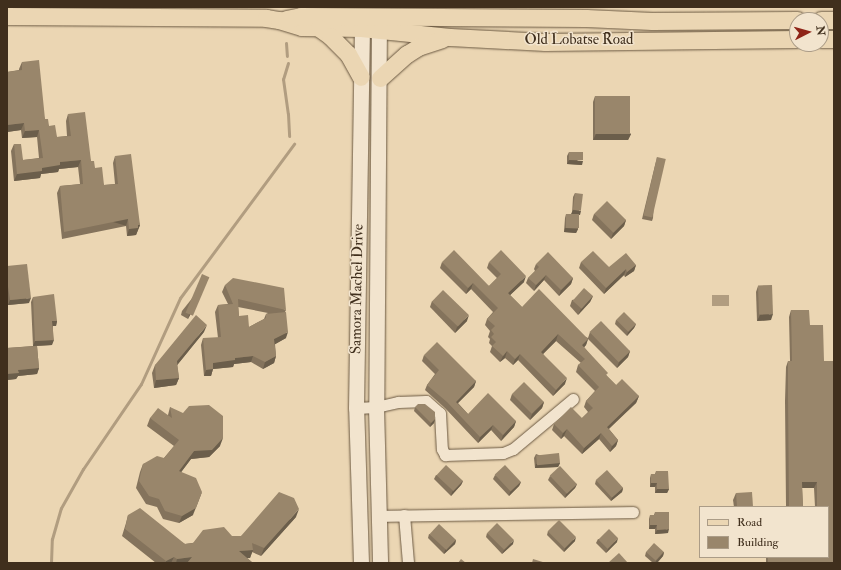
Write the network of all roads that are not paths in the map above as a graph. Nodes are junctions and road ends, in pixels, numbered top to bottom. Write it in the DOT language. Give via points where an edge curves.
graph roads {
  1 [pos="615,7"];
  2 [pos="677,7"];
  3 [pos="210,12"];
  4 [pos="645,14"];
  5 [pos="7,16"];
  6 [pos="586,18"];
  7 [pos="279,20"];
  8 [pos="789,20"];
  9 [pos="689,21"];
  10 [pos="362,22"];
  11 [pos="379,23"];
  12 [pos="319,28"];
  13 [pos="450,37"];
  14 [pos="789,39"];
  15 [pos="641,40"];
  16 [pos="361,78"];
  17 [pos="380,78"];
  18 [pos="573,399"];
  19 [pos="376,407"];
  20 [pos="356,408"];
  21 [pos="633,512"];
  22 [pos="404,515"];
  23 [pos="378,516"];
  24 [pos="361,563"];
  25 [pos="380,563"];
  26 [pos="408,563"];
  1 -- 6 [label="main road"];
  2 -- 9 [label="main road"];
  3 -- 5 [label="main road"];
  3 -- 7 [label="main road"];
  4 -- 6 [label="main road, Old Lobatse Road"];
  4 -- 9 [label="main road, Old Lobatse Road"];
  4 -- 15 [label="main road"];
  6 -- 11 [label="main road, Old Lobatse Road"];
  7 -- 10 [label="main road" via="301,16"];
  7 -- 12 [label="main road" via="302,27"];
  8 -- 9 [label="main road, Old Lobatse Road"];
  10 -- 11 [label="main road, Old Lobatse Road"];
  10 -- 12 [label="main road"];
  10 -- 16 [label="main road, Samora Machel Drive"];
  11 -- 13 [label="main road, Old Lobatse Road"];
  11 -- 17 [label="main road, Samora Machel Drive"];
  12 -- 16 [label="main road" via="344,49"];
  13 -- 15 [label="main road, Old Lobatse Road" via="545,42"];
  13 -- 17 [label="main road" via="418,47"];
  14 -- 15 [label="main road, Old Lobatse Road"];
  16 -- 20 [label="main road, Samora Machel Drive"];
  17 -- 19 [label="main road, Samora Machel Drive"];
  18 -- 19 [label="street" via="514,449 504,454 445,455 442,449 440,413 426,401 398,402"];
  19 -- 20 [label="street"];
  19 -- 23 [label="main road, Samora Machel Drive"];
  20 -- 24 [label="main road, Samora Machel Drive"];
  21 -- 22 [label="street"];
  22 -- 23 [label="street"];
  22 -- 26 [label="street"];
  23 -- 25 [label="main road, Samora Machel Drive"];
}
